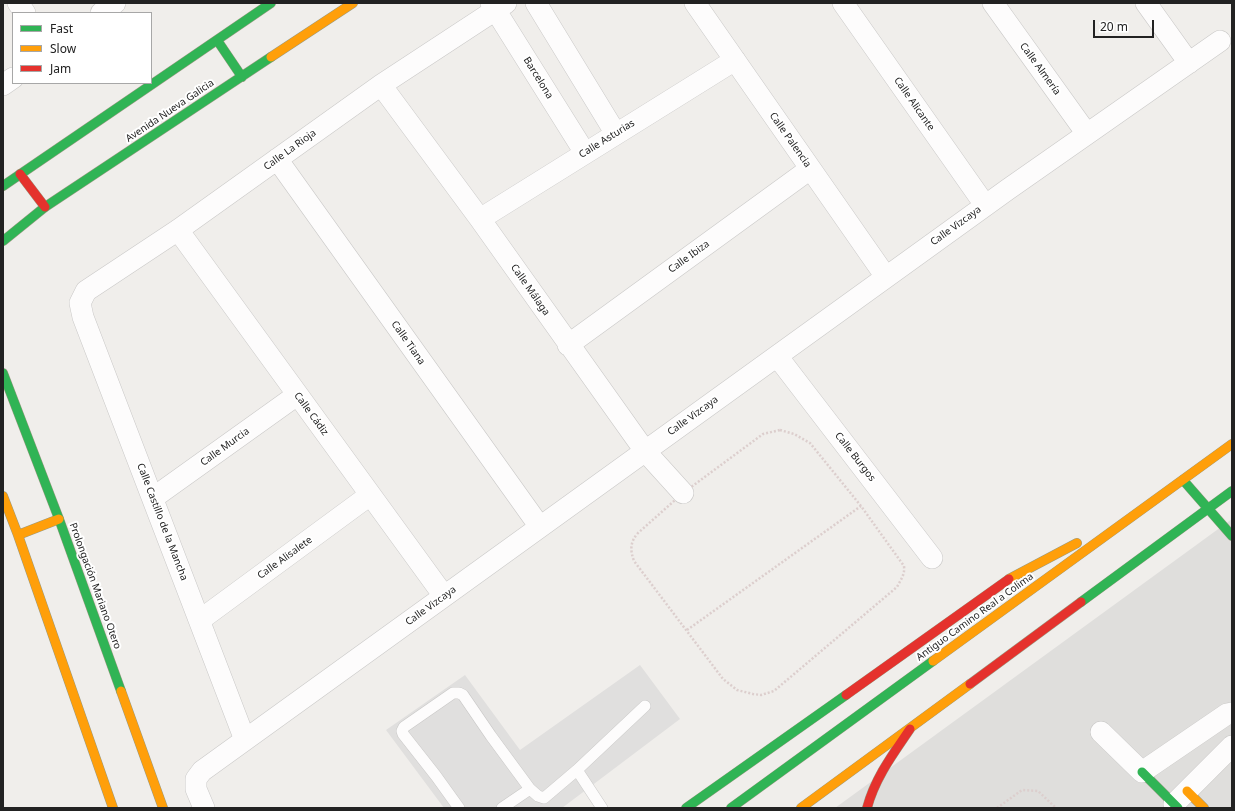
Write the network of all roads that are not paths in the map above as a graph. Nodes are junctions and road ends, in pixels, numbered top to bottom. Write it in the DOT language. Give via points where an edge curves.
graph roads {
  1 [pos="18,3"];
  2 [pos="115,3"];
  3 [pos="271,3"];
  4 [pos="353,3"];
  5 [pos="536,3"];
  6 [pos="695,3"];
  7 [pos="843,3"];
  8 [pos="993,3"];
  9 [pos="1146,3"];
  10 [pos="498,5"];
  11 [pos="24,12"];
  12 [pos="102,12"];
  13 [pos="217,40"];
  14 [pos="1220,42"];
  15 [pos="735,60"];
  16 [pos="1190,63"];
  17 [pos="242,76"];
  18 [pos="12,79"];
  19 [pos="3,85"];
  20 [pos="381,85"];
  21 [pos="616,134"];
  22 [pos="1087,134"];
  23 [pos="585,153"];
  24 [pos="277,159"];
  25 [pos="810,169"];
  26 [pos="20,174"];
  27 [pos="3,186"];
  28 [pos="985,205"];
  29 [pos="45,208"];
  30 [pos="480,219"];
  31 [pos="178,230"];
  32 [pos="3,241"];
  33 [pos="886,277"];
  34 [pos="80,303"];
  35 [pos="568,345"];
  36 [pos="777,356"];
  37 [pos="3,374"];
  38 [pos="297,395"];
  39 [pos="1232,444"];
  40 [pos="645,451"];
  41 [pos="1184,480"];
  42 [pos="1232,491"];
  43 [pos="683,492"];
  44 [pos="370,495"];
  45 [pos="3,496"];
  46 [pos="153,498"];
  47 [pos="1147,506"];
  48 [pos="1208,508"];
  49 [pos="59,519"];
  50 [pos="540,527"];
  51 [pos="18,535"];
  52 [pos="1232,536"];
  53 [pos="932,558"];
  54 [pos="444,596"];
  55 [pos="200,620"];
  56 [pos="645,706"];
  57 [pos="1232,713"];
  58 [pos="912,726"];
  59 [pos="1101,732"];
  60 [pos="245,740"];
  61 [pos="1232,746"];
  62 [pos="577,770"];
  63 [pos="1142,772"];
  64 [pos="530,789"];
  65 [pos="1179,801"];
  66 [pos="113,808"];
  67 [pos="163,808"];
  68 [pos="204,808"];
  69 [pos="459,808"];
  70 [pos="502,808"];
  71 [pos="602,808"];
  72 [pos="686,808"];
  73 [pos="731,808"];
  74 [pos="801,808"];
  75 [pos="867,808"];
  76 [pos="1204,808"];
  1 -- 11 [label="street"];
  2 -- 12 [label="street"];
  3 -- 13 [label="main road"];
  4 -- 17 [label="main road, Avenida Nueva Galicia"];
  5 -- 21 [label="street"];
  6 -- 15 [label="street, Calle Palencia"];
  7 -- 28 [label="street, Calle Alicante"];
  8 -- 22 [label="street, Calle Almería"];
  9 -- 16 [label="street"];
  10 -- 20 [label="street, Calle La Rioja"];
  10 -- 23 [label="street, Barcelona"];
  13 -- 17 [label="main road"];
  13 -- 26 [label="main road"];
  14 -- 16 [label="street, Calle Vizcaya"];
  15 -- 21 [label="street, Calle Asturias"];
  15 -- 25 [label="street, Calle Palencia"];
  16 -- 22 [label="street, Calle Vizcaya"];
  17 -- 29 [label="main road, Avenida Nueva Galicia"];
  18 -- 19 [label="street"];
  20 -- 24 [label="street, Calle La Rioja"];
  20 -- 30 [label="street, Calle Málaga"];
  21 -- 23 [label="street, Calle Asturias"];
  22 -- 28 [label="street, Calle Vizcaya"];
  23 -- 30 [label="street, Calle Asturias"];
  24 -- 31 [label="street, Calle La Rioja"];
  24 -- 50 [label="street, Calle Tiana"];
  25 -- 33 [label="street, Calle Palencia"];
  25 -- 35 [label="street, Calle Ibiza"];
  26 -- 27 [label="main road"];
  26 -- 29 [label="main road"];
  28 -- 33 [label="street, Calle Vizcaya"];
  29 -- 32 [label="main road, Avenida Nueva Galicia"];
  30 -- 35 [label="street, Calle Málaga"];
  31 -- 34 [label="street, Calle La Rioja" via="86,291"];
  31 -- 38 [label="street, Calle Cádiz"];
  33 -- 36 [label="street, Calle Vizcaya"];
  34 -- 46 [label="street, Calle Castillo de la Mancha" via="83,317"];
  35 -- 40 [label="street, Calle Málaga"];
  36 -- 40 [label="street, Calle Vizcaya"];
  36 -- 53 [label="street, Calle Burgos"];
  37 -- 49 [label="main road, Prolongación Mariano Otero"];
  38 -- 44 [label="street, Calle Cádiz"];
  38 -- 46 [label="street, Calle Murcia"];
  39 -- 41 [label="main road, Antiguo Camino Real a Colima"];
  40 -- 43 [label="street, Calle Málaga"];
  40 -- 50 [label="street, Calle Vizcaya"];
  41 -- 47 [label="main road, Antiguo Camino Real a Colima"];
  41 -- 48 [label="main road"];
  42 -- 48 [label="main road"];
  44 -- 54 [label="street, Calle Cádiz"];
  44 -- 55 [label="street, Calle Alisalete"];
  45 -- 51 [label="main road"];
  46 -- 55 [label="street, Calle Castillo de la Mancha"];
  47 -- 72 [label="main road" via="1008,579"];
  47 -- 73 [label="main road, Antiguo Camino Real a Colima"];
  48 -- 52 [label="main road"];
  48 -- 58 [label="main road"];
  49 -- 51 [label="main road"];
  49 -- 67 [label="main road, Prolongación Mariano Otero"];
  50 -- 54 [label="street, Calle Vizcaya"];
  51 -- 66 [label="main road"];
  54 -- 60 [label="street, Calle Vizcaya"];
  55 -- 60 [label="street, Calle Castillo de la Mancha"];
  56 -- 62 [label="lane"];
  57 -- 63 [label="street"];
  58 -- 74 [label="main road"];
  58 -- 75 [label="main road" via="878,777"];
  59 -- 63 [label="street"];
  60 -- 68 [label="street, Calle Vizcaya" via="202,771 196,779 196,789"];
  61 -- 65 [label="street"];
  62 -- 64 [label="lane" via="544,798"];
  62 -- 71 [label="lane"];
  63 -- 65 [label="main road"];
  64 -- 69 [label="lane" via="463,695 454,693 404,727 402,731"];
  64 -- 70 [label="lane"];
  65 -- 76 [label="main road"];
}
